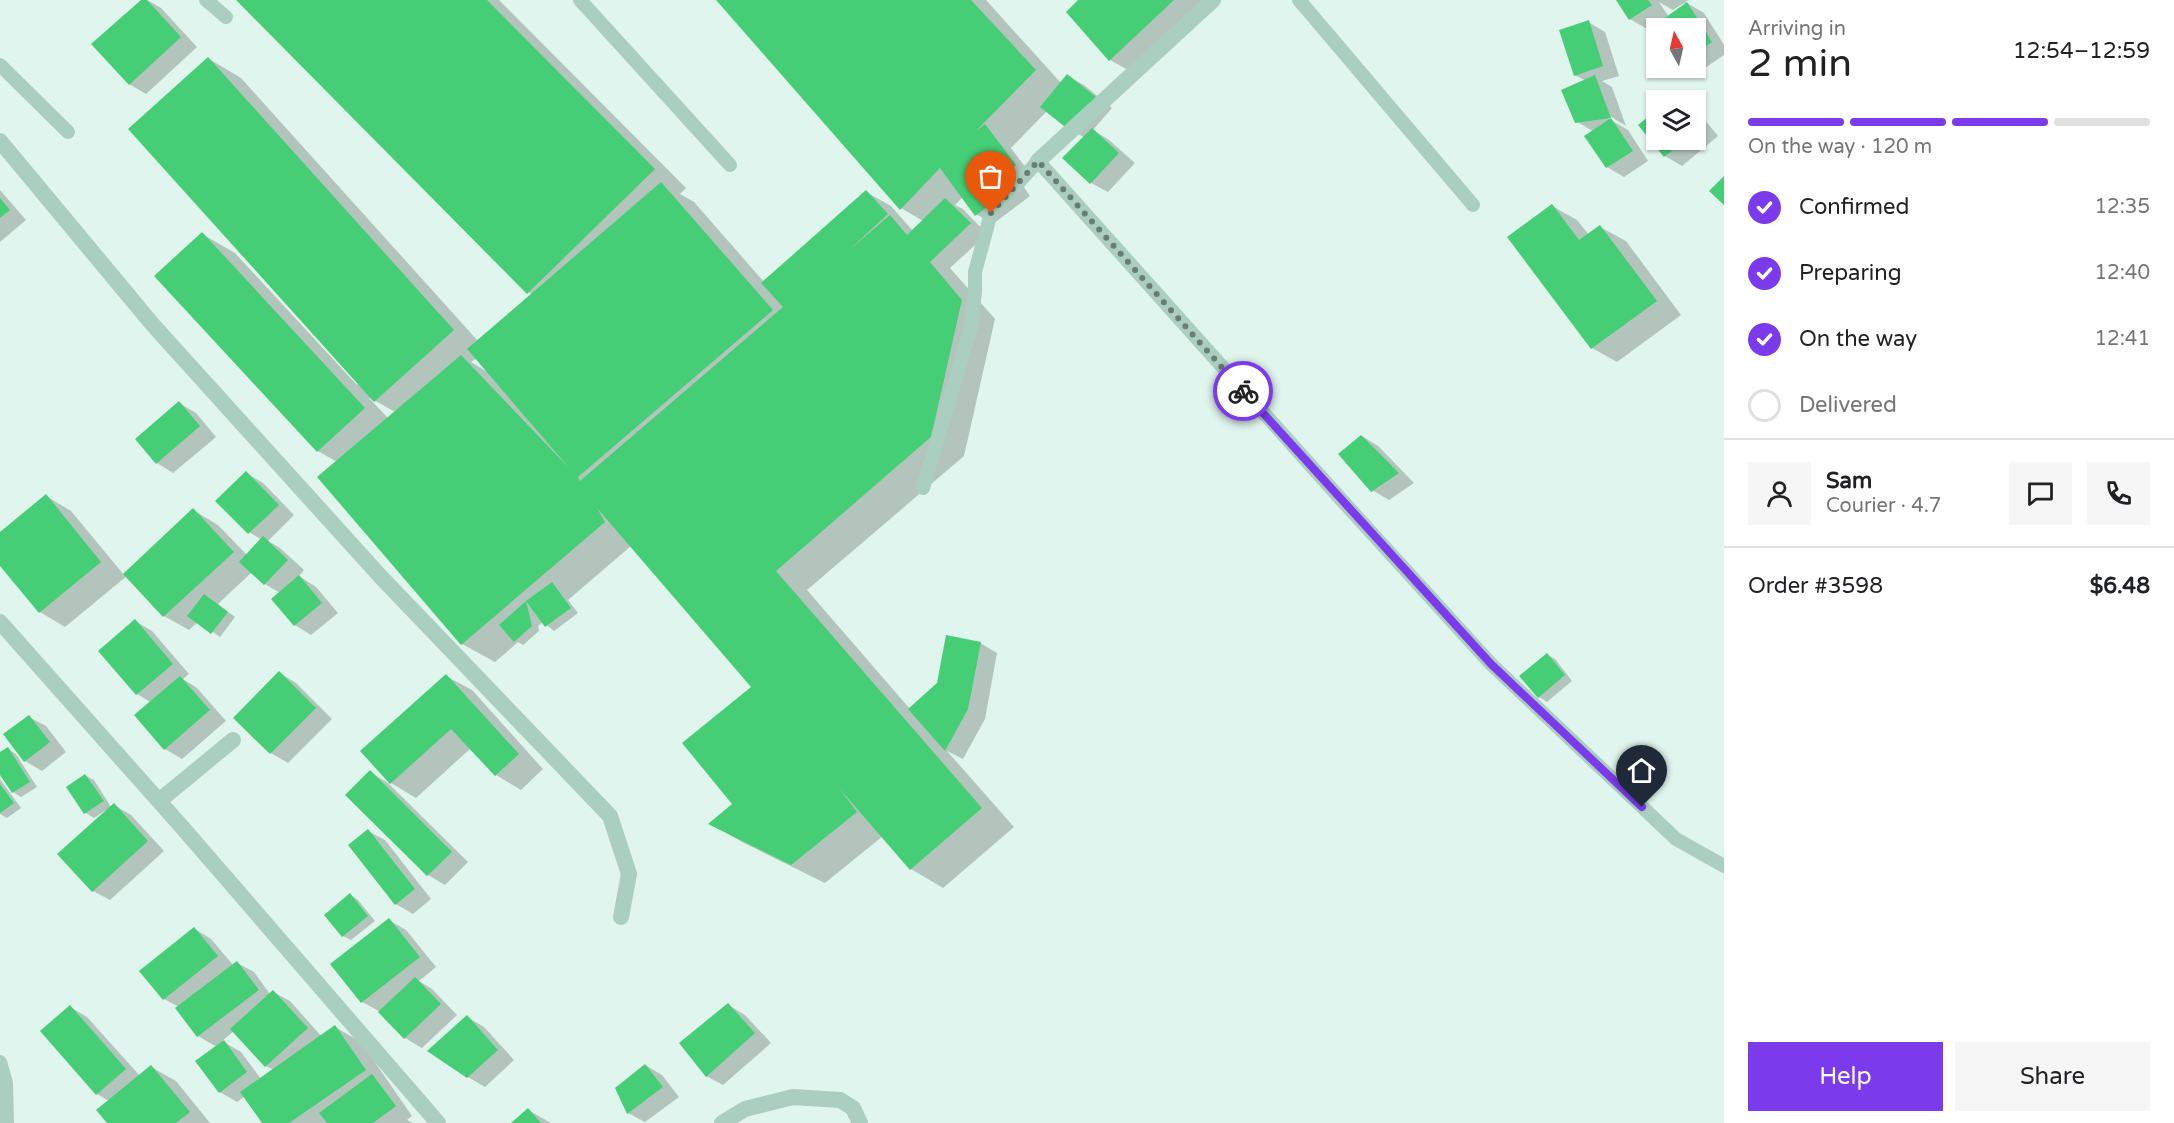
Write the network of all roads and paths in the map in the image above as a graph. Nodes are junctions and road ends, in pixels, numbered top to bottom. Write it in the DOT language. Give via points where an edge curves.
graph roads {
  1 [pos="206,0"];
  2 [pos="580,0"];
  3 [pos="1213,0"];
  4 [pos="1299,0"];
  5 [pos="226,17"];
  6 [pos="0,65"];
  7 [pos="68,132"];
  8 [pos="0,141"];
  9 [pos="1038,161"];
  10 [pos="730,165"];
  11 [pos="1473,205"];
  12 [pos="922,488"];
  13 [pos="0,622"];
  14 [pos="233,740"];
  15 [pos="159,801"];
  16 [pos="1724,866"];
  17 [pos="621,917"];
  18 [pos="0,1062"];
  19 [pos="7,1123"];
  20 [pos="438,1123"];
  21 [pos="722,1123"];
  22 [pos="860,1123"];
  1 -- 5 [label="lane"];
  2 -- 10 [label="lane"];
  3 -- 9 [label="street"];
  4 -- 11 [label="lane"];
  6 -- 7 [label="lane"];
  8 -- 17 [label="street" via="153,326 364,559 610,816 629,874"];
  9 -- 12 [label="lane" via="991,213 975,272 971,327"];
  9 -- 16 [label="lane" via="1491,664 1676,839"];
  13 -- 15 [label="street"];
  14 -- 15 [label="street"];
  15 -- 20 [label="street"];
  18 -- 19 [label="lane" via="6,1083"];
  21 -- 22 [label="street" via="745,1109 793,1098 840,1100 853,1108"];
}
